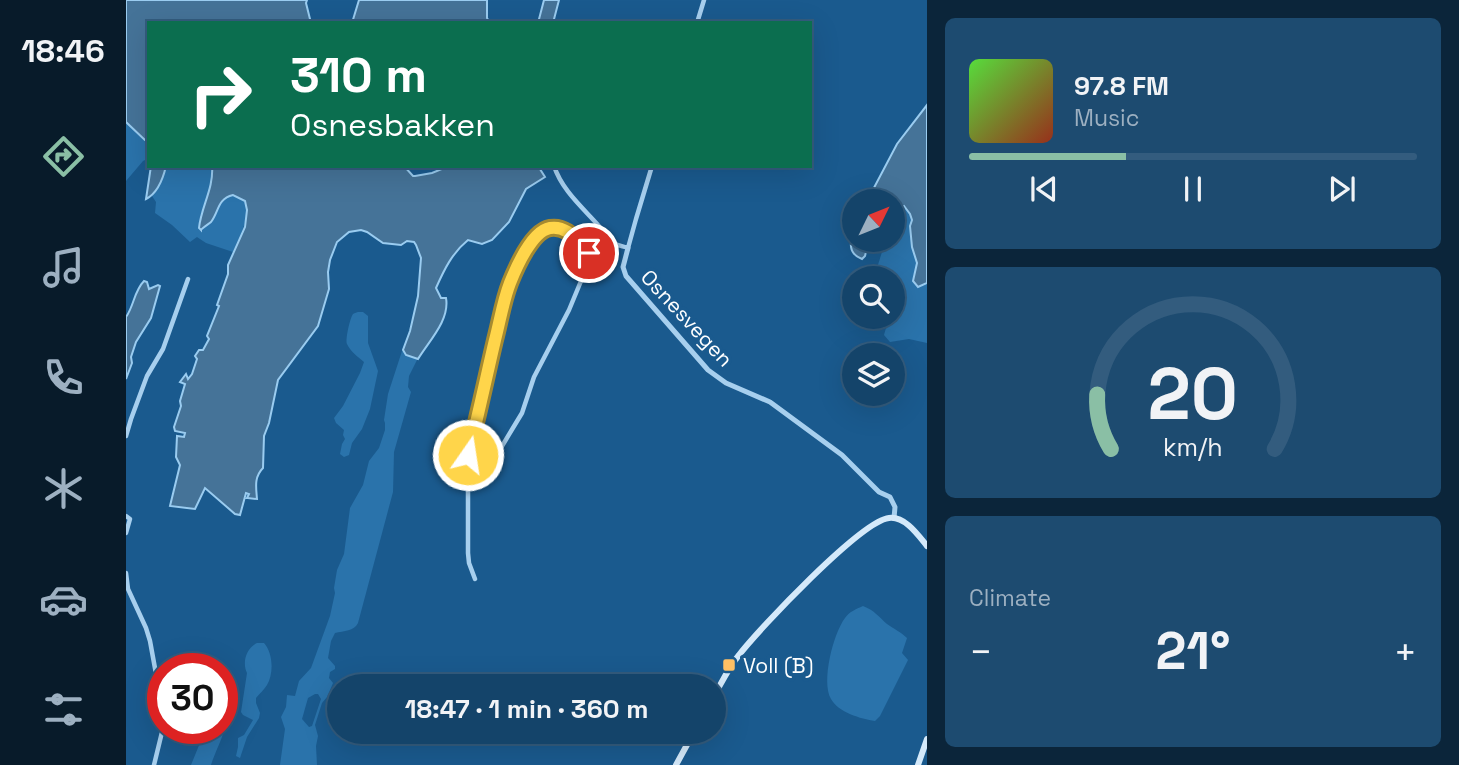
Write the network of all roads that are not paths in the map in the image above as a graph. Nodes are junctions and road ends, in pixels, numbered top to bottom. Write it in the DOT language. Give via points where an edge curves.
graph roads {
  1 [pos="704,0"];
  2 [pos="698,21"];
  3 [pos="555,168"];
  4 [pos="651,168"];
  5 [pos="617,245"];
  6 [pos="628,248"];
  7 [pos="597,259"];
  8 [pos="188,279"];
  9 [pos="126,436"];
  10 [pos="469,479"];
  11 [pos="126,516"];
  12 [pos="894,518"];
  13 [pos="126,533"];
  14 [pos="927,546"];
  15 [pos="126,573"];
  16 [pos="475,579"];
  17 [pos="152,653"];
  18 [pos="726,677"];
  19 [pos="927,739"];
  20 [pos="159,744"];
  21 [pos="687,744"];
  22 [pos="154,765"];
  23 [pos="676,765"];
  24 [pos="918,765"];
  1 -- 2 [label="street"];
  3 -- 5 [label="street" via="578,204"];
  4 -- 6 [label="street"];
  5 -- 6 [label="street, Osnesvegen"];
  5 -- 7 [label="street"];
  6 -- 12 [label="street, Osnesvegen" via="626,276 708,370 769,402 842,455 890,497"];
  7 -- 10 [label="street" via="586,269 534,377 522,413 481,481"];
  7 -- 10 [label="street" via="568,232 554,228 540,233 524,253 496,335 468,455"];
  8 -- 9 [label="street"];
  10 -- 16 [label="street" via="468,553"];
  11 -- 13 [label="street" via="130,519"];
  12 -- 14 [label="main road"];
  12 -- 18 [label="main road" via="859,534 742,652"];
  15 -- 17 [label="street"];
  19 -- 24 [label="main road"];
  20 -- 22 [label="street"];
  21 -- 23 [label="main road"];
}
